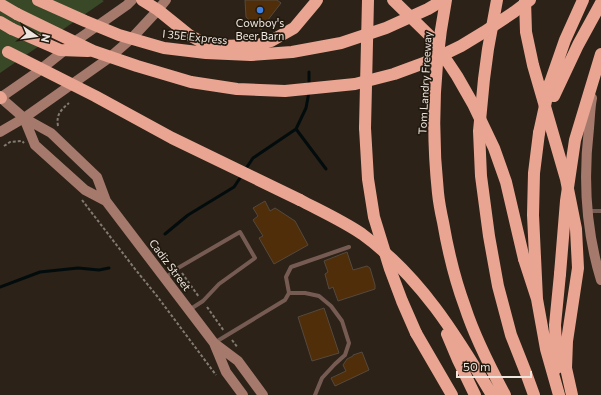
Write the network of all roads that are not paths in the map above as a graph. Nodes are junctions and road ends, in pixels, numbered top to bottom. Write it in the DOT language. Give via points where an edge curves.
graph roads {
  1 [pos="38,0"];
  2 [pos="142,0"];
  3 [pos="166,0"];
  4 [pos="317,0"];
  5 [pos="368,0"];
  6 [pos="394,0"];
  7 [pos="443,0"];
  8 [pos="446,0"];
  9 [pos="497,0"];
  10 [pos="525,0"];
  11 [pos="530,0"];
  12 [pos="583,0"];
  13 [pos="127,2"];
  14 [pos="601,3"];
  15 [pos="0,4"];
  16 [pos="158,10"];
  17 [pos="0,22"];
  18 [pos="4,50"];
  19 [pos="93,51"];
  20 [pos="601,54"];
  21 [pos="601,58"];
  22 [pos="0,98"];
  23 [pos="24,118"];
  24 [pos="0,132"];
  25 [pos="539,133"];
  26 [pos="106,201"];
  27 [pos="588,211"];
  28 [pos="601,211"];
  29 [pos="349,247"];
  30 [pos="529,258"];
  31 [pos="165,278"];
  32 [pos="601,280"];
  33 [pos="289,293"];
  34 [pos="189,310"];
  35 [pos="438,310"];
  36 [pos="214,343"];
  37 [pos="243,395"];
  38 [pos="262,395"];
  39 [pos="315,395"];
  40 [pos="452,395"];
  41 [pos="475,395"];
  42 [pos="492,395"];
  43 [pos="505,395"];
  44 [pos="534,395"];
  45 [pos="560,395"];
  46 [pos="572,395"];
  1 -- 7 [label="highway, I 35E Express, bridge" via="119,35 164,48 251,55 292,52 342,43 386,28"];
  2 -- 16 [label="highway"];
  3 -- 16 [label="main road"];
  4 -- 16 [label="highway" via="294,28 272,41 258,45 220,46 200,41"];
  5 -- 40 [label="highway, bridge" via="365,128 368,179 374,217 390,268 416,333"];
  6 -- 30 [label="highway, bridge" via="431,37 473,104 494,148"];
  8 -- 43 [label="highway, Tom Landry Freeway" via="435,82 434,137 438,194 449,252 465,308"];
  9 -- 44 [label="highway" via="488,49 479,131 481,176 498,286 511,335"];
  10 -- 46 [label="highway" via="526,32 533,65 566,179 576,229 578,268 567,341 566,368"];
  11 -- 19 [label="highway, bridge" via="484,32 432,60 394,74 354,84 286,91 237,89 191,82"];
  12 -- 25 [label="highway, bridge" via="550,83"];
  13 -- 22 [label="main road"];
  14 -- 25 [label="highway, bridge" via="578,45"];
  15 -- 19 [label="highway, bridge"];
  16 -- 23 [label="main road" via="110,58"];
  17 -- 19 [label="highway, bridge" via="60,50"];
  18 -- 35 [label="highway, bridge" via="172,138 300,200 361,234 399,265"];
  20 -- 45 [label="highway, bridge" via="575,140 566,201 556,325"];
  21 -- 27 [label="main road" via="591,103 587,147"];
  22 -- 23 [label="main road, Cadiz Street"];
  23 -- 24 [label="main road"];
  23 -- 26 [label="main road, Cadiz Street" via="35,145 85,190"];
  23 -- 26 [label="main road, Cadiz Street" via="51,133 97,177"];
  25 -- 30 [label="highway"];
  26 -- 31 [label="main road, Cadiz Street"];
  27 -- 28 [label="lane"];
  27 -- 32 [label="main road"];
  29 -- 33 [label="lane" via="292,267 286,277"];
  30 -- 45 [label="highway" via="546,349"];
  31 -- 34 [label="main road, Cadiz Street"];
  31 -- 34 [label="lane" via="240,232 255,258"];
  33 -- 36 [label="lane" via="285,300"];
  33 -- 39 [label="lane" via="319,296 331,306 342,321 349,343 345,355 322,378"];
  34 -- 36 [label="main road, Cadiz Street"];
  35 -- 41 [label="highway"];
  35 -- 42 [label="highway"];
  36 -- 37 [label="main road, Cadiz Street" via="226,372"];
  36 -- 38 [label="main road, Cadiz Street" via="238,361"];
}
